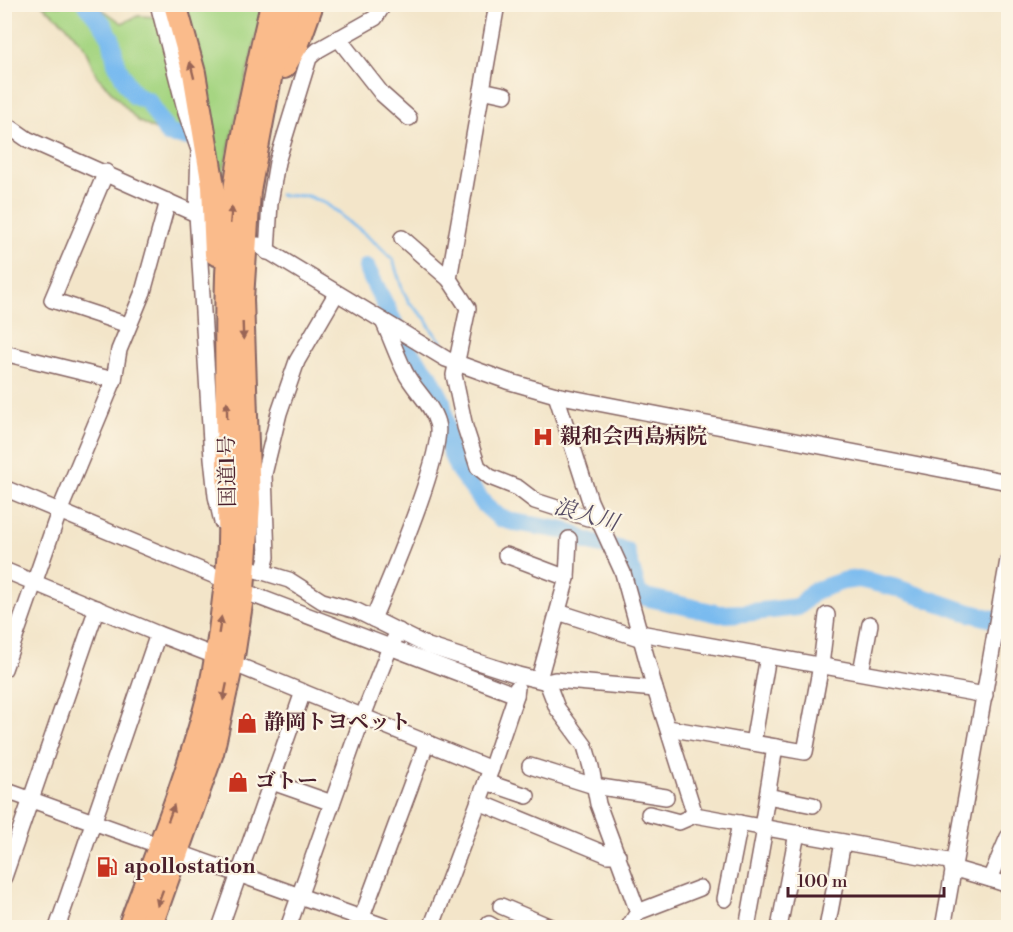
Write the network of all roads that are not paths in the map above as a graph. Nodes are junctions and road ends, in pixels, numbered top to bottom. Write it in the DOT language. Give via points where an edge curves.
graph roads {
  1 [pos="158,4"];
  2 [pos="175,4"];
  3 [pos="272,4"];
  4 [pos="289,4"];
  5 [pos="300,4"];
  6 [pos="312,4"];
  7 [pos="384,4"];
  8 [pos="497,4"];
  9 [pos="338,38"];
  10 [pos="284,67"];
  11 [pos="482,90"];
  12 [pos="505,95"];
  13 [pos="409,118"];
  14 [pos="4,123"];
  15 [pos="106,172"];
  16 [pos="168,201"];
  17 [pos="202,216"];
  18 [pos="402,238"];
  19 [pos="448,279"];
  20 [pos="336,294"];
  21 [pos="242,299"];
  22 [pos="386,323"];
  23 [pos="128,325"];
  24 [pos="4,353"];
  25 [pos="226,356"];
  26 [pos="455,362"];
  27 [pos="114,380"];
  28 [pos="556,395"];
  29 [pos="1008,482"];
  30 [pos="4,488"];
  31 [pos="59,512"];
  32 [pos="588,518"];
  33 [pos="569,539"];
  34 [pos="229,548"];
  35 [pos="506,555"];
  36 [pos="1008,560"];
  37 [pos="4,570"];
  38 [pos="244,577"];
  39 [pos="567,578"];
  40 [pos="34,582"];
  41 [pos="1006,587"];
  42 [pos="97,608"];
  43 [pos="558,612"];
  44 [pos="827,615"];
  45 [pos="373,619"];
  46 [pos="870,624"];
  47 [pos="399,631"];
  48 [pos="158,634"];
  49 [pos="641,636"];
  50 [pos="390,647"];
  51 [pos="768,656"];
  52 [pos="223,659"];
  53 [pos="821,665"];
  54 [pos="4,669"];
  55 [pos="861,672"];
  56 [pos="518,675"];
  57 [pos="543,680"];
  58 [pos="656,689"];
  59 [pos="303,692"];
  60 [pos="516,695"];
  61 [pos="985,695"];
  62 [pos="363,716"];
  63 [pos="668,728"];
  64 [pos="427,742"];
  65 [pos="753,743"];
  66 [pos="775,747"];
  67 [pos="530,766"];
  68 [pos="489,776"];
  69 [pos="272,782"];
  70 [pos="594,786"];
  71 [pos="4,790"];
  72 [pos="527,796"];
  73 [pos="767,796"];
  74 [pos="666,797"];
  75 [pos="32,800"];
  76 [pos="479,802"];
  77 [pos="332,803"];
  78 [pos="813,805"];
  79 [pos="649,814"];
  80 [pos="695,815"];
  81 [pos="94,821"];
  82 [pos="740,823"];
  83 [pos="764,827"];
  84 [pos="797,833"];
  85 [pos="1008,837"];
  86 [pos="843,842"];
  87 [pos="168,847"];
  88 [pos="618,855"];
  89 [pos="953,865"];
  90 [pos="240,873"];
  91 [pos="4,877"];
  92 [pos="990,879"];
  93 [pos="1008,885"];
  94 [pos="700,888"];
  95 [pos="299,896"];
  96 [pos="724,899"];
  97 [pos="501,906"];
  98 [pos="639,912"];
  99 [pos="360,923"];
  100 [pos="57,927"];
  101 [pos="129,927"];
  102 [pos="150,927"];
  103 [pos="220,927"];
  104 [pos="288,927"];
  105 [pos="389,927"];
  106 [pos="431,927"];
  107 [pos="552,927"];
  108 [pos="628,927"];
  109 [pos="747,927"];
  110 [pos="780,927"];
  111 [pos="827,927"];
  112 [pos="943,927"];
  1 -- 17 [label="street" via="199,150"];
  25 -- 2 [label="highway, one-way" via="219,340 213,186 194,73"];
  25 -- 3 [label="highway, 国道1号, one-way" via="227,275 237,166"];
  4 -- 21 [label="highway, 国道1号" via="276,46 249,191"];
  5 -- 10 [label="highway"];
  6 -- 10 [label="highway" via="298,43"];
  7 -- 9 [label="street" via="375,18"];
  8 -- 11 [label="street"];
  9 -- 13 [label="street" via="382,94"];
  9 -- 20 [label="street" via="309,58 277,162 263,249"];
  10 -- 21 [label="highway" via="251,271"];
  11 -- 12 [label="street"];
  11 -- 19 [label="street"];
  14 -- 15 [label="street" via="27,139"];
  15 -- 16 [label="street"];
  15 -- 23 [label="street" via="52,300"];
  16 -- 17 [label="street"];
  16 -- 23 [label="street" via="143,292"];
  17 -- 34 [label="street" via="212,458 216,496"];
  18 -- 19 [label="street"];
  19 -- 26 [label="street" via="468,308"];
  20 -- 22 [label="street"];
  20 -- 38 [label="street" via="297,361 279,413 264,474 267,557"];
  21 -- 38 [label="highway, 国道1号, one-way" via="249,503"];
  22 -- 26 [label="street"];
  22 -- 45 [label="street" via="406,373 434,412 439,426 425,486"];
  23 -- 27 [label="street"];
  24 -- 27 [label="street"];
  34 -- 25 [label="highway, 国道1号, one-way"];
  26 -- 28 [label="street"];
  26 -- 32 [label="street" via="465,427 478,467 535,501"];
  27 -- 31 [label="street"];
  28 -- 29 [label="street"];
  28 -- 49 [label="street" via="590,501 623,573"];
  30 -- 31 [label="street"];
  31 -- 38 [label="street"];
  31 -- 40 [label="street"];
  33 -- 39 [label="street"];
  34 -- 38 [label="highway, 国道1号"];
  35 -- 39 [label="street"];
  36 -- 41 [label="street"];
  37 -- 40 [label="street"];
  38 -- 45 [label="street" via="289,580 322,601"];
  38 -- 50 [label="street"];
  38 -- 52 [label="highway, 国道1号"];
  39 -- 43 [label="street"];
  40 -- 42 [label="street"];
  40 -- 54 [label="street"];
  41 -- 61 [label="street"];
  42 -- 48 [label="street"];
  42 -- 75 [label="street"];
  43 -- 49 [label="street"];
  43 -- 57 [label="street"];
  44 -- 53 [label="street"];
  45 -- 47 [label="street"];
  46 -- 55 [label="street"];
  47 -- 50 [label="street"];
  47 -- 56 [label="street" via="428,646"];
  48 -- 52 [label="street"];
  48 -- 81 [label="street"];
  49 -- 51 [label="street"];
  49 -- 58 [label="street"];
  50 -- 60 [label="street"];
  50 -- 62 [label="street"];
  51 -- 53 [label="street"];
  51 -- 65 [label="street"];
  52 -- 59 [label="street"];
  52 -- 87 [label="highway, 国道1号" via="212,753"];
  53 -- 55 [label="street"];
  53 -- 66 [label="street" via="805,752"];
  55 -- 61 [label="street"];
  56 -- 57 [label="street"];
  56 -- 60 [label="street"];
  57 -- 58 [label="street"];
  57 -- 70 [label="street" via="557,708 585,747"];
  58 -- 63 [label="street"];
  59 -- 62 [label="street"];
  59 -- 69 [label="street"];
  60 -- 68 [label="street"];
  61 -- 89 [label="street"];
  62 -- 64 [label="street"];
  62 -- 77 [label="street"];
  63 -- 65 [label="street"];
  63 -- 80 [label="street"];
  64 -- 68 [label="street"];
  64 -- 99 [label="street"];
  65 -- 66 [label="street"];
  66 -- 73 [label="street"];
  67 -- 70 [label="street"];
  68 -- 72 [label="street"];
  68 -- 76 [label="street"];
  69 -- 77 [label="street"];
  69 -- 90 [label="street"];
  70 -- 74 [label="street"];
  70 -- 88 [label="street"];
  71 -- 75 [label="street"];
  73 -- 78 [label="street"];
  73 -- 83 [label="street"];
  75 -- 81 [label="street"];
  75 -- 91 [label="street"];
  76 -- 88 [label="street" via="608,855"];
  76 -- 106 [label="street"];
  77 -- 95 [label="street"];
  79 -- 80 [label="street" via="679,822"];
  80 -- 82 [label="street"];
  81 -- 87 [label="street"];
  81 -- 100 [label="street"];
  82 -- 83 [label="street"];
  82 -- 96 [label="street"];
  83 -- 84 [label="street"];
  83 -- 109 [label="street"];
  84 -- 86 [label="street"];
  84 -- 110 [label="street"];
  85 -- 92 [label="street"];
  86 -- 89 [label="street"];
  86 -- 111 [label="street"];
  87 -- 90 [label="street"];
  87 -- 101 [label="highway, 国道1号"];
  87 -- 102 [label="highway, 国道1号, one-way"];
  88 -- 98 [label="street"];
  89 -- 92 [label="street"];
  89 -- 112 [label="street"];
  90 -- 95 [label="street"];
  90 -- 103 [label="street"];
  92 -- 93 [label="street"];
  94 -- 98 [label="street"];
  95 -- 99 [label="street"];
  95 -- 104 [label="street"];
  97 -- 107 [label="street"];
  98 -- 108 [label="street"];
  99 -- 105 [label="street"];
}
